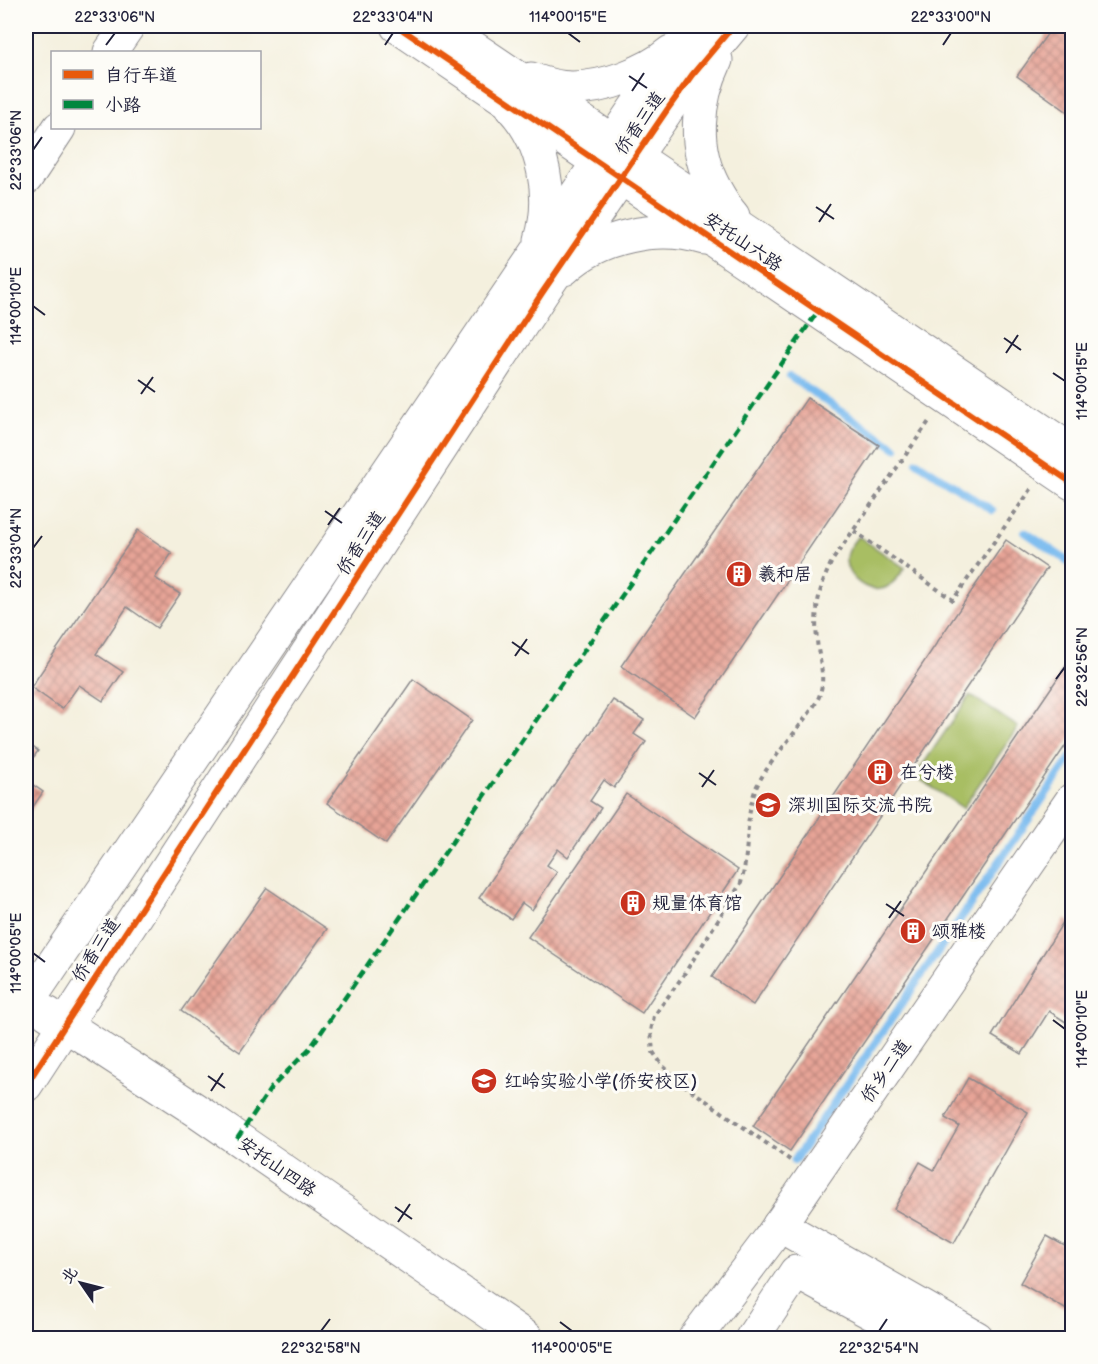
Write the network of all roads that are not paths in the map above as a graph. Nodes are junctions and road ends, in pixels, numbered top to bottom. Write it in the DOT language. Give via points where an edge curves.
graph roads {
  1 [pos="128,26"];
  2 [pos="397,26"];
  3 [pos="441,26"];
  4 [pos="734,26"];
  5 [pos="695,29"];
  6 [pos="111,51"];
  7 [pos="496,63"];
  8 [pos="501,96"];
  9 [pos="58,129"];
  10 [pos="617,159"];
  11 [pos="26,178"];
  12 [pos="757,238"];
  13 [pos="722,246"];
  14 [pos="533,258"];
  15 [pos="542,293"];
  16 [pos="1064,466"];
  17 [pos="1072,800"];
  18 [pos="26,1001"];
  19 [pos="65,1025"];
  20 [pos="26,1085"];
  21 [pos="779,1225"];
  22 [pos="527,1338"];
  23 [pos="695,1338"];
  24 [pos="752,1338"];
  25 [pos="918,1338"];
  26 [pos="976,1338"];
  1 -- 6 [label="street"];
  2 -- 8 [label="street, 安托山六路"];
  3 -- 7 [label="street, 安托山六路"];
  4 -- 10 [label="street, 侨香三道"];
  4 -- 12 [label="street" via="710,74 698,129 712,183 730,213"];
  5 -- 7 [label="street" via="665,57 620,78 588,87 556,87"];
  5 -- 10 [label="street, 侨香三道" via="670,59"];
  7 -- 10 [label="street, 安托山六路"];
  8 -- 10 [label="street, 安托山六路"];
  8 -- 14 [label="street" via="525,125 543,173 545,225"];
  9 -- 11 [label="street"];
  10 -- 12 [label="street, 安托山六路"];
  10 -- 13 [label="street, 安托山六路"];
  10 -- 14 [label="street, 侨香三道"];
  10 -- 15 [label="street, 侨香三道"];
  12 -- 16 [label="street, 安托山六路"];
  13 -- 15 [label="street" via="678,233 629,236 582,255"];
  13 -- 16 [label="street, 安托山六路" via="946,397"];
  14 -- 18 [label="street, 侨香三道"];
  15 -- 19 [label="street, 侨香三道"];
  17 -- 21 [label="street, 侨乡二道"];
  18 -- 19 [label="street, 安托山四路"];
  19 -- 20 [label="street, 侨香三道"];
  19 -- 22 [label="street, 安托山四路" via="196,1110"];
  21 -- 23 [label="street, 侨乡二道"];
  21 -- 26 [label="street"];
  24 -- 25 [label="street" via="796,1272"];
}
